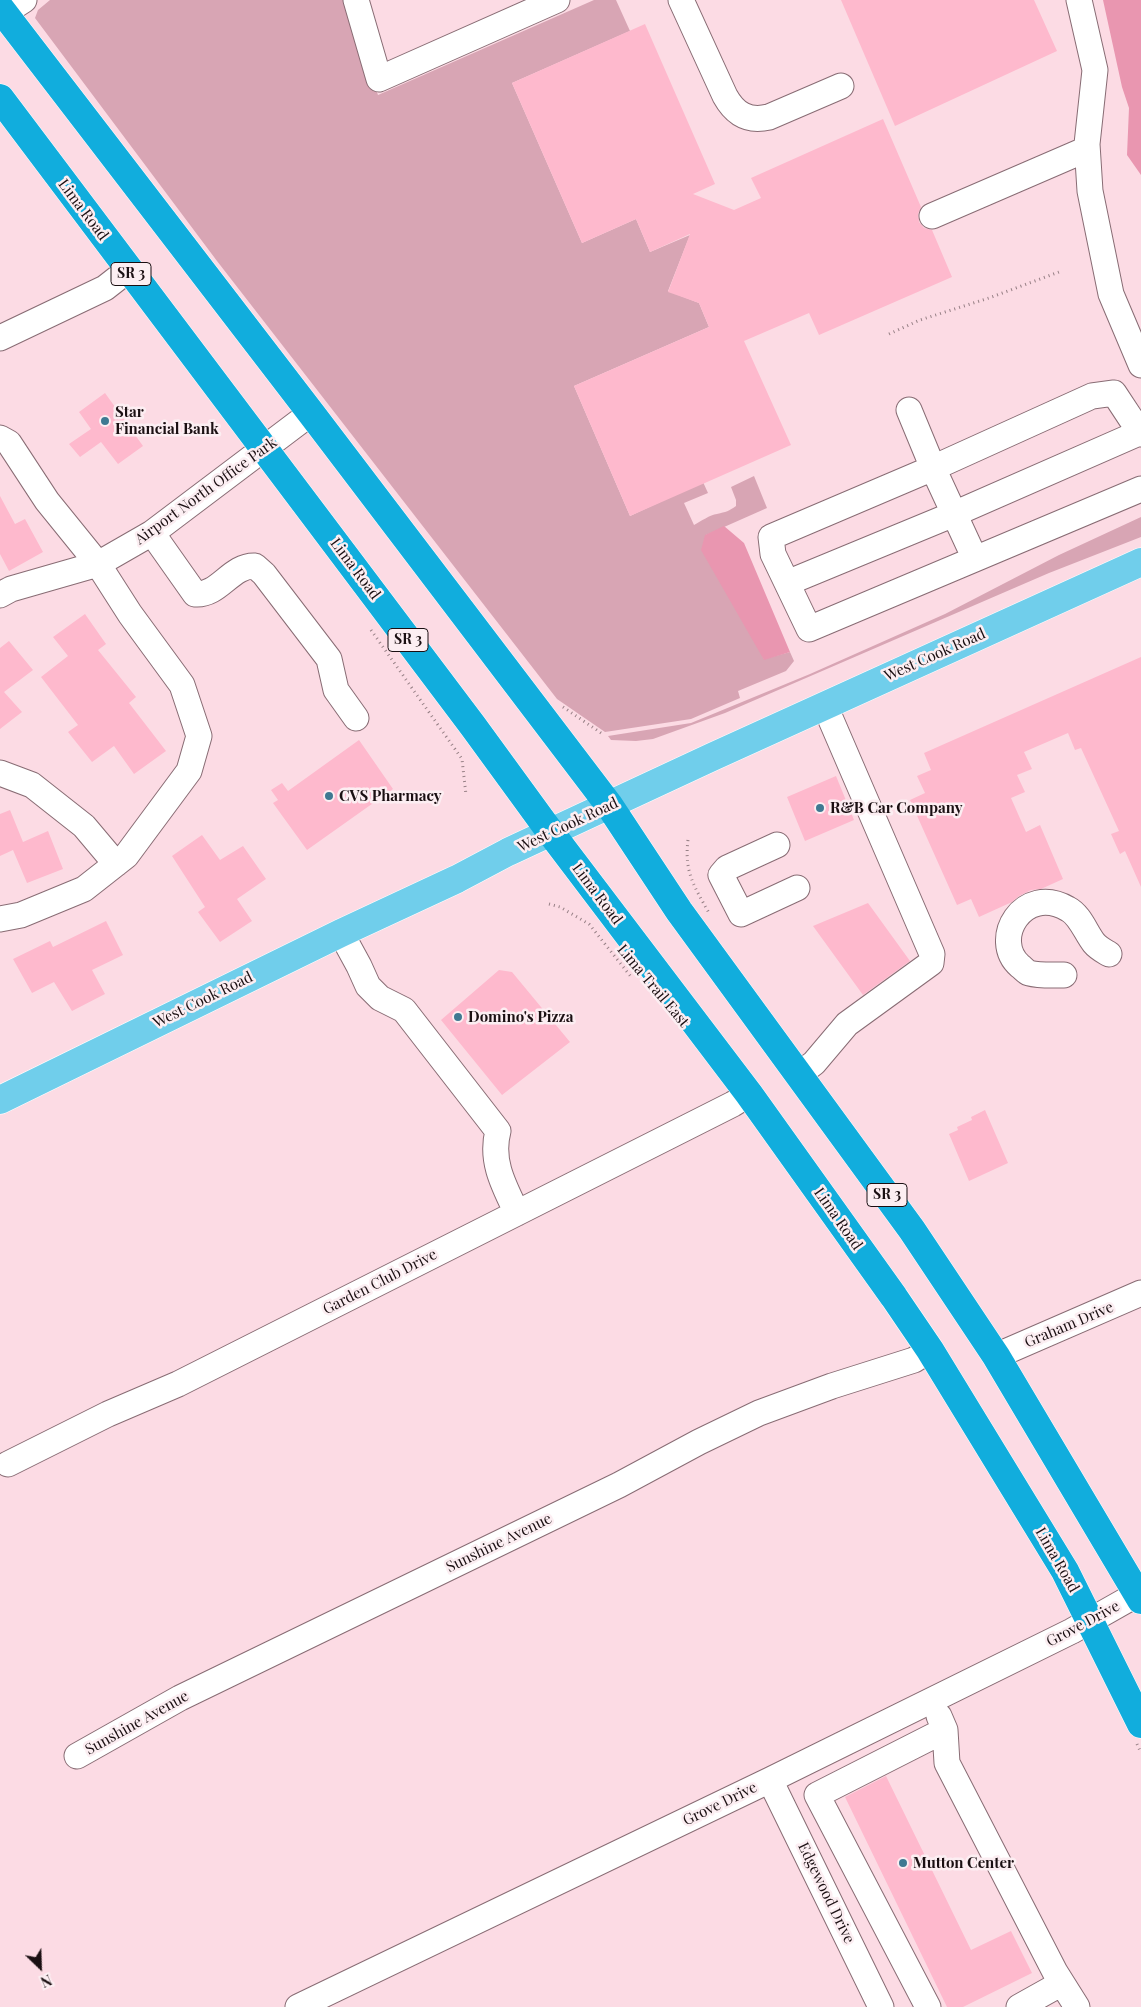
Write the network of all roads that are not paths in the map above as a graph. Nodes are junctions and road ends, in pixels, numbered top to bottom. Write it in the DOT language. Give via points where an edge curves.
graph roads {
  1 [pos="356,0"];
  2 [pos="556,0"];
  3 [pos="681,0"];
  4 [pos="1079,0"];
  5 [pos="7,9"];
  6 [pos="841,86"];
  7 [pos="0,98"];
  8 [pos="1087,149"];
  9 [pos="932,216"];
  10 [pos="128,270"];
  11 [pos="0,338"];
  12 [pos="1141,365"];
  13 [pos="909,410"];
  14 [pos="311,413"];
  15 [pos="1141,433"];
  16 [pos="0,438"];
  17 [pos="264,449"];
  18 [pos="933,468"];
  19 [pos="1141,489"];
  20 [pos="954,514"];
  21 [pos="152,533"];
  22 [pos="975,559"];
  23 [pos="1141,562"];
  24 [pos="98,564"];
  25 [pos="787,583"];
  26 [pos="0,595"];
  27 [pos="825,706"];
  28 [pos="356,718"];
  29 [pos="0,773"];
  30 [pos="609,805"];
  31 [pos="551,833"];
  32 [pos="777,845"];
  33 [pos="116,864"];
  34 [pos="797,888"];
  35 [pos="0,919"];
  36 [pos="341,933"];
  37 [pos="1109,954"];
  38 [pos="1064,975"];
  39 [pos="798,1075"];
  40 [pos="749,1094"];
  41 [pos="0,1100"];
  42 [pos="517,1213"];
  43 [pos="1141,1293"];
  44 [pos="930,1350"];
  45 [pos="996,1356"];
  46 [pos="8,1464"];
  47 [pos="1140,1595"];
  48 [pos="1090,1622"];
  49 [pos="931,1701"];
  50 [pos="1141,1724"];
  51 [pos="945,1730"];
  52 [pos="77,1756"];
  53 [pos="770,1780"];
  54 [pos="1062,1983"];
  55 [pos="298,2007"];
  56 [pos="881,2007"];
  57 [pos="928,2007"];
  58 [pos="1019,2007"];
  59 [pos="1077,2007"];
  1 -- 2 [label="street" via="379,79"];
  3 -- 6 [label="street" via="725,96 740,115 757,119 769,117"];
  4 -- 8 [label="street" via="1095,70"];
  5 -- 14 [label="highway, SR 3"];
  7 -- 10 [label="highway, Lima Road / SR 3"];
  8 -- 9 [label="street"];
  8 -- 12 [label="street" via="1090,190 1111,294"];
  10 -- 11 [label="street" via="105,288"];
  10 -- 17 [label="highway, Lima Road / SR 3"];
  13 -- 18 [label="street"];
  14 -- 17 [label="street, Airport North Office Park"];
  14 -- 30 [label="highway, SR 3"];
  15 -- 18 [label="street" via="1114,392 1092,396"];
  15 -- 20 [label="street"];
  16 -- 24 [label="street" via="9,443 47,501"];
  17 -- 21 [label="street, Airport North Office Park"];
  17 -- 31 [label="highway, Lima Road / SR 3"];
  18 -- 20 [label="street"];
  18 -- 25 [label="street" via="771,537 772,554"];
  19 -- 22 [label="street"];
  20 -- 22 [label="street"];
  20 -- 25 [label="street"];
  21 -- 24 [label="street, Airport North Office Park"];
  21 -- 28 [label="street" via="194,594 211,590 246,565 255,566 264,574 329,659 336,690"];
  22 -- 25 [label="street" via="809,629"];
  23 -- 27 [label="main road, West Cook Road"];
  24 -- 26 [label="street, Airport North Office Park"];
  24 -- 33 [label="street" via="182,685 198,736 189,772 153,823"];
  27 -- 30 [label="main road, West Cook Road"];
  27 -- 39 [label="street" via="932,954 931,963 847,1024 814,1063"];
  29 -- 33 [label="street" via="32,785 84,826"];
  30 -- 31 [label="main road, West Cook Road"];
  30 -- 39 [label="highway, SR 3" via="679,911"];
  31 -- 36 [label="main road, West Cook Road"];
  31 -- 40 [label="highway, Lima Road / SR 3"];
  32 -- 34 [label="street" via="727,868 722,875 741,914"];
  33 -- 35 [label="street" via="84,888 21,914"];
  36 -- 41 [label="main road, West Cook Road"];
  36 -- 42 [label="street" via="368,986 380,998 404,1010 498,1131 494,1144 499,1176"];
  37 -- 38 [label="street" via="1095,945 1071,910 1054,902 1042,901 1026,907 1017,916 1010,933 1010,948 1016,962 1028,972"];
  39 -- 45 [label="highway, SR 3" via="912,1230"];
  40 -- 42 [label="street, Garden Club Drive"];
  40 -- 44 [label="highway, Lima Road / SR 3"];
  42 -- 46 [label="street, Garden Club Drive" via="178,1384 108,1414"];
  43 -- 45 [label="street, Graham Drive"];
  44 -- 48 [label="highway, Lima Road / SR 3" via="1065,1571"];
  44 -- 52 [label="street, Sunshine Avenue" via="914,1360 759,1413 619,1485 180,1698"];
  45 -- 47 [label="highway, SR 3"];
  47 -- 48 [label="street, Grove Drive"];
  48 -- 49 [label="street, Grove Drive"];
  48 -- 50 [label="highway, Lima Road / SR 3"];
  49 -- 51 [label="street"];
  49 -- 53 [label="street, Grove Drive"];
  51 -- 54 [label="street" via="947,1763"];
  51 -- 57 [label="street" via="816,1795"];
  53 -- 55 [label="street, Grove Drive"];
  53 -- 56 [label="street, Edgewood Drive"];
  54 -- 58 [label="street"];
  54 -- 59 [label="street"];
}
